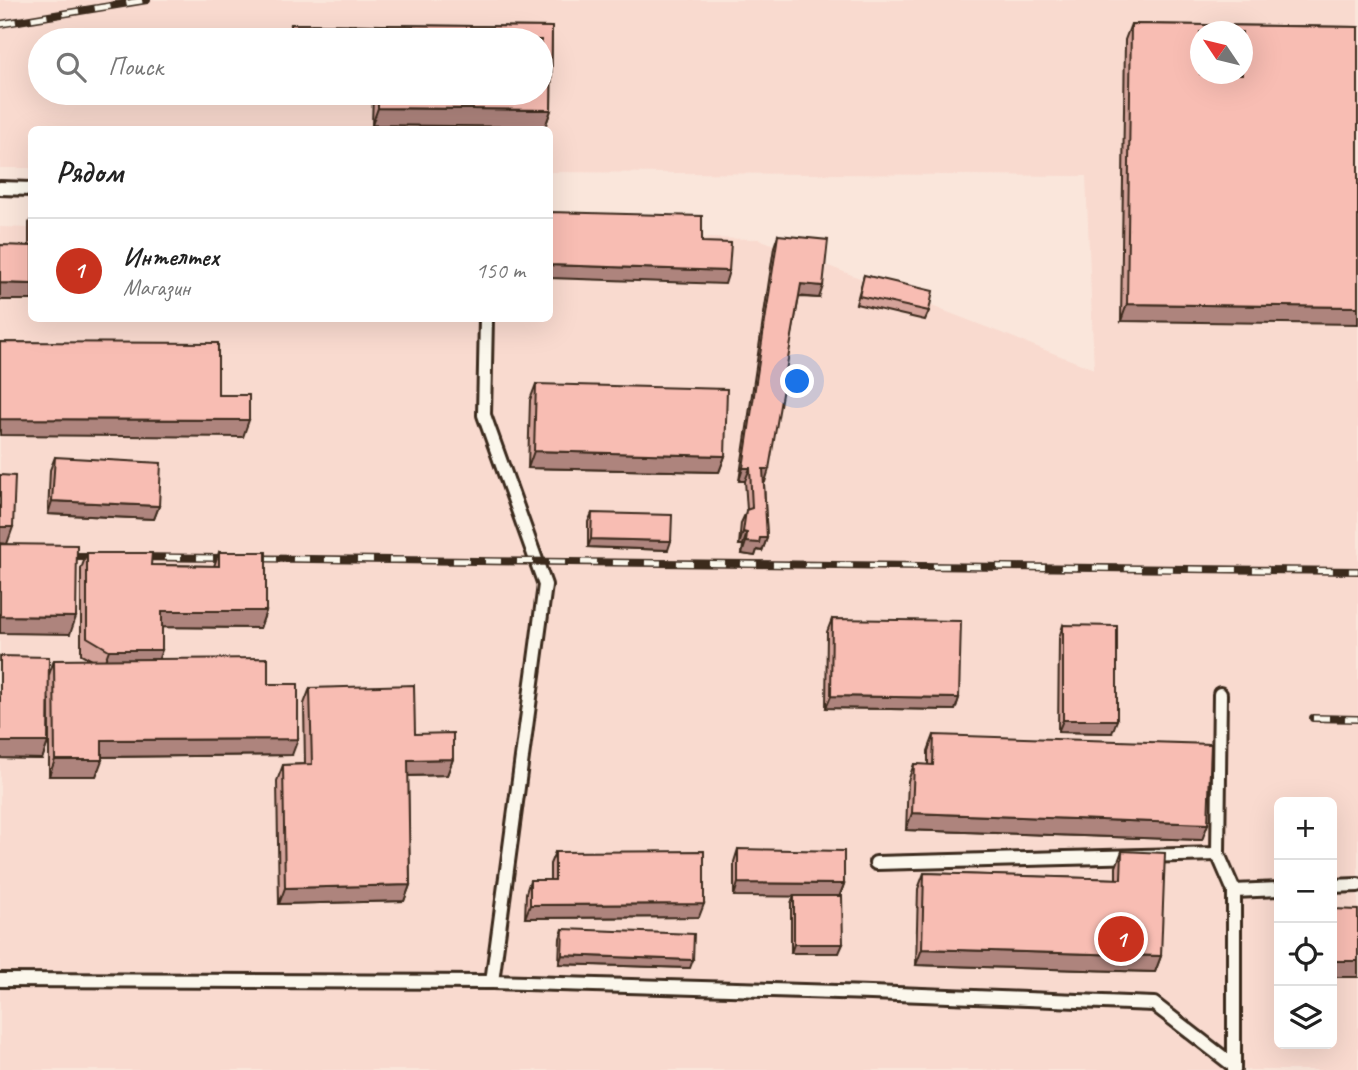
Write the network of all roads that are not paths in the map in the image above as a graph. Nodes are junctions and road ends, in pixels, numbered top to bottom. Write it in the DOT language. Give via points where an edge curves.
graph roads {
  1 [pos="0,188"];
  2 [pos="28,189"];
  3 [pos="486,322"];
  4 [pos="1220,694"];
  5 [pos="1218,854"];
  6 [pos="876,863"];
  7 [pos="1358,885"];
  8 [pos="1337,886"];
  9 [pos="1274,888"];
  10 [pos="1234,891"];
  11 [pos="0,980"];
  12 [pos="492,982"];
  13 [pos="1234,1068"];
  1 -- 2 [label="lane"];
  3 -- 12 [label="lane" via="484,415 545,585"];
  4 -- 5 [label="lane"];
  5 -- 6 [label="lane"];
  5 -- 10 [label="lane"];
  7 -- 8 [label="lane"];
  9 -- 10 [label="lane"];
  10 -- 13 [label="lane"];
  11 -- 12 [label="lane"];
  12 -- 13 [label="lane" via="1154,1004"];
}
